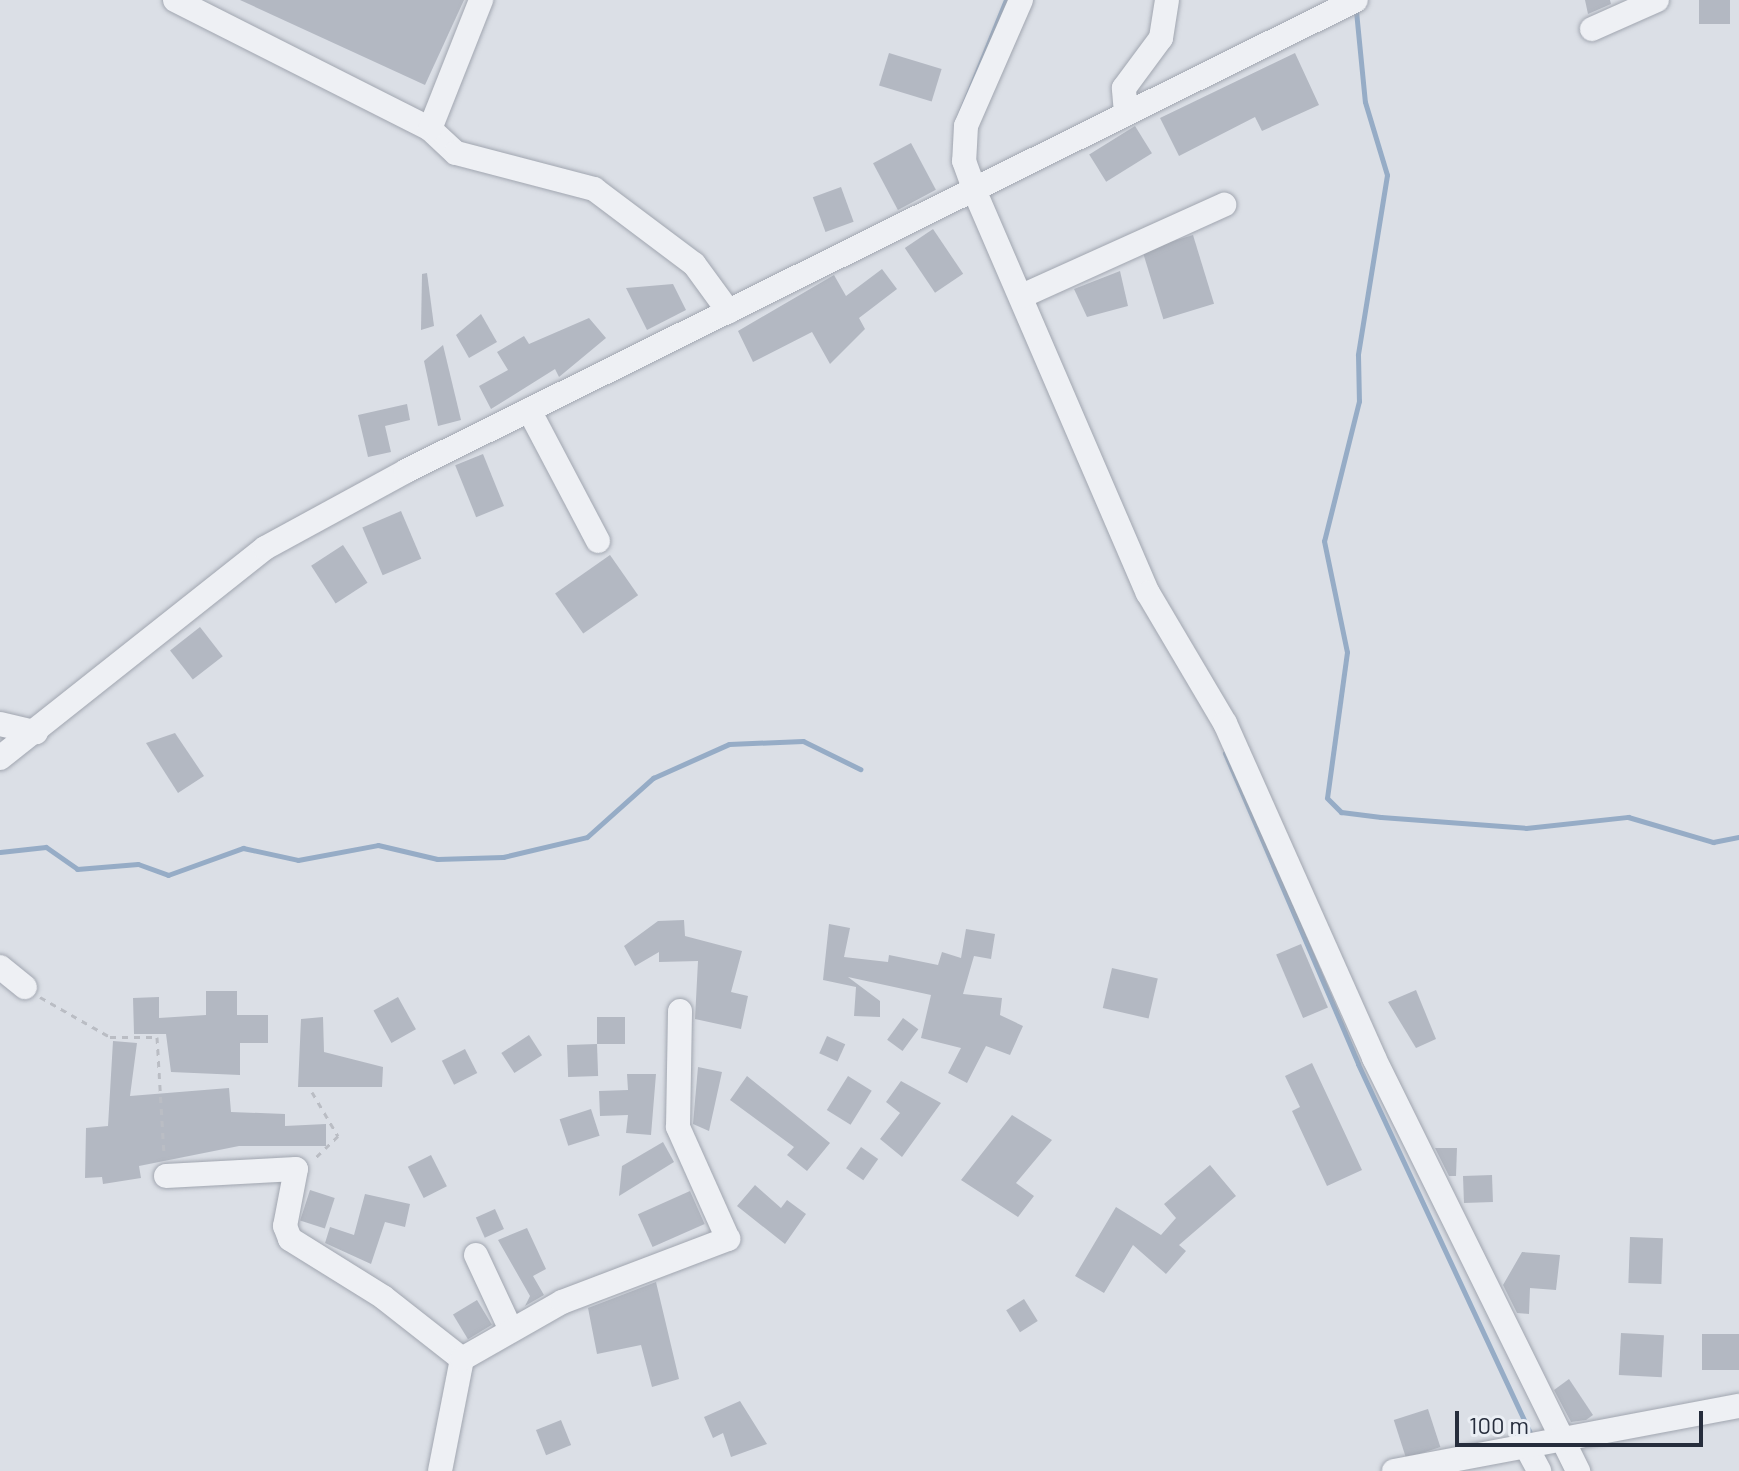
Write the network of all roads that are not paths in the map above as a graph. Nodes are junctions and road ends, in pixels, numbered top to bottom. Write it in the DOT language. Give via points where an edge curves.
graph roads {
  1 [pos="175,0"];
  2 [pos="481,0"];
  3 [pos="1021,0"];
  4 [pos="1167,0"];
  5 [pos="1356,0"];
  6 [pos="1657,0"];
  7 [pos="221,11"];
  8 [pos="1592,29"];
  9 [pos="1126,113"];
  10 [pos="430,129"];
  11 [pos="975,192"];
  12 [pos="1224,205"];
  13 [pos="1022,296"];
  14 [pos="729,312"];
  15 [pos="529,410"];
  16 [pos="598,541"];
  17 [pos="0,724"];
  18 [pos="36,732"];
  19 [pos="0,758"];
  20 [pos="0,967"];
  21 [pos="25,987"];
  22 [pos="680,1011"];
  23 [pos="166,1176"];
  24 [pos="476,1255"];
  25 [pos="510,1328"];
  26 [pos="462,1359"];
  27 [pos="1739,1406"];
  28 [pos="1562,1441"];
  29 [pos="1527,1448"];
  30 [pos="440,1471"];
  31 [pos="1394,1471"];
  32 [pos="1539,1471"];
  33 [pos="1578,1471"];
  1 -- 7 [label="street"];
  2 -- 10 [label="street"];
  3 -- 11 [label="street" via="966,126 964,161"];
  4 -- 9 [label="street" via="1161,38 1124,88"];
  5 -- 9 [label="street"];
  6 -- 8 [label="street"];
  7 -- 10 [label="street"];
  9 -- 11 [label="street"];
  10 -- 14 [label="street" via="456,153 594,189 694,264"];
  11 -- 13 [label="street"];
  11 -- 14 [label="street"];
  12 -- 13 [label="street"];
  13 -- 28 [label="street" via="1148,593 1225,723 1374,1058"];
  14 -- 15 [label="street"];
  15 -- 16 [label="street"];
  15 -- 18 [label="street" via="265,548"];
  17 -- 18 [label="street"];
  18 -- 19 [label="street"];
  20 -- 21 [label="street"];
  22 -- 25 [label="street" via="678,1127 728,1239"];
  23 -- 26 [label="street" via="296,1169 285,1226 290,1239 383,1297"];
  24 -- 25 [label="street"];
  25 -- 26 [label="street"];
  26 -- 30 [label="street"];
  27 -- 28 [label="street"];
  28 -- 29 [label="street"];
  28 -- 33 [label="street"];
  29 -- 31 [label="street"];
  29 -- 32 [label="street"];
}
